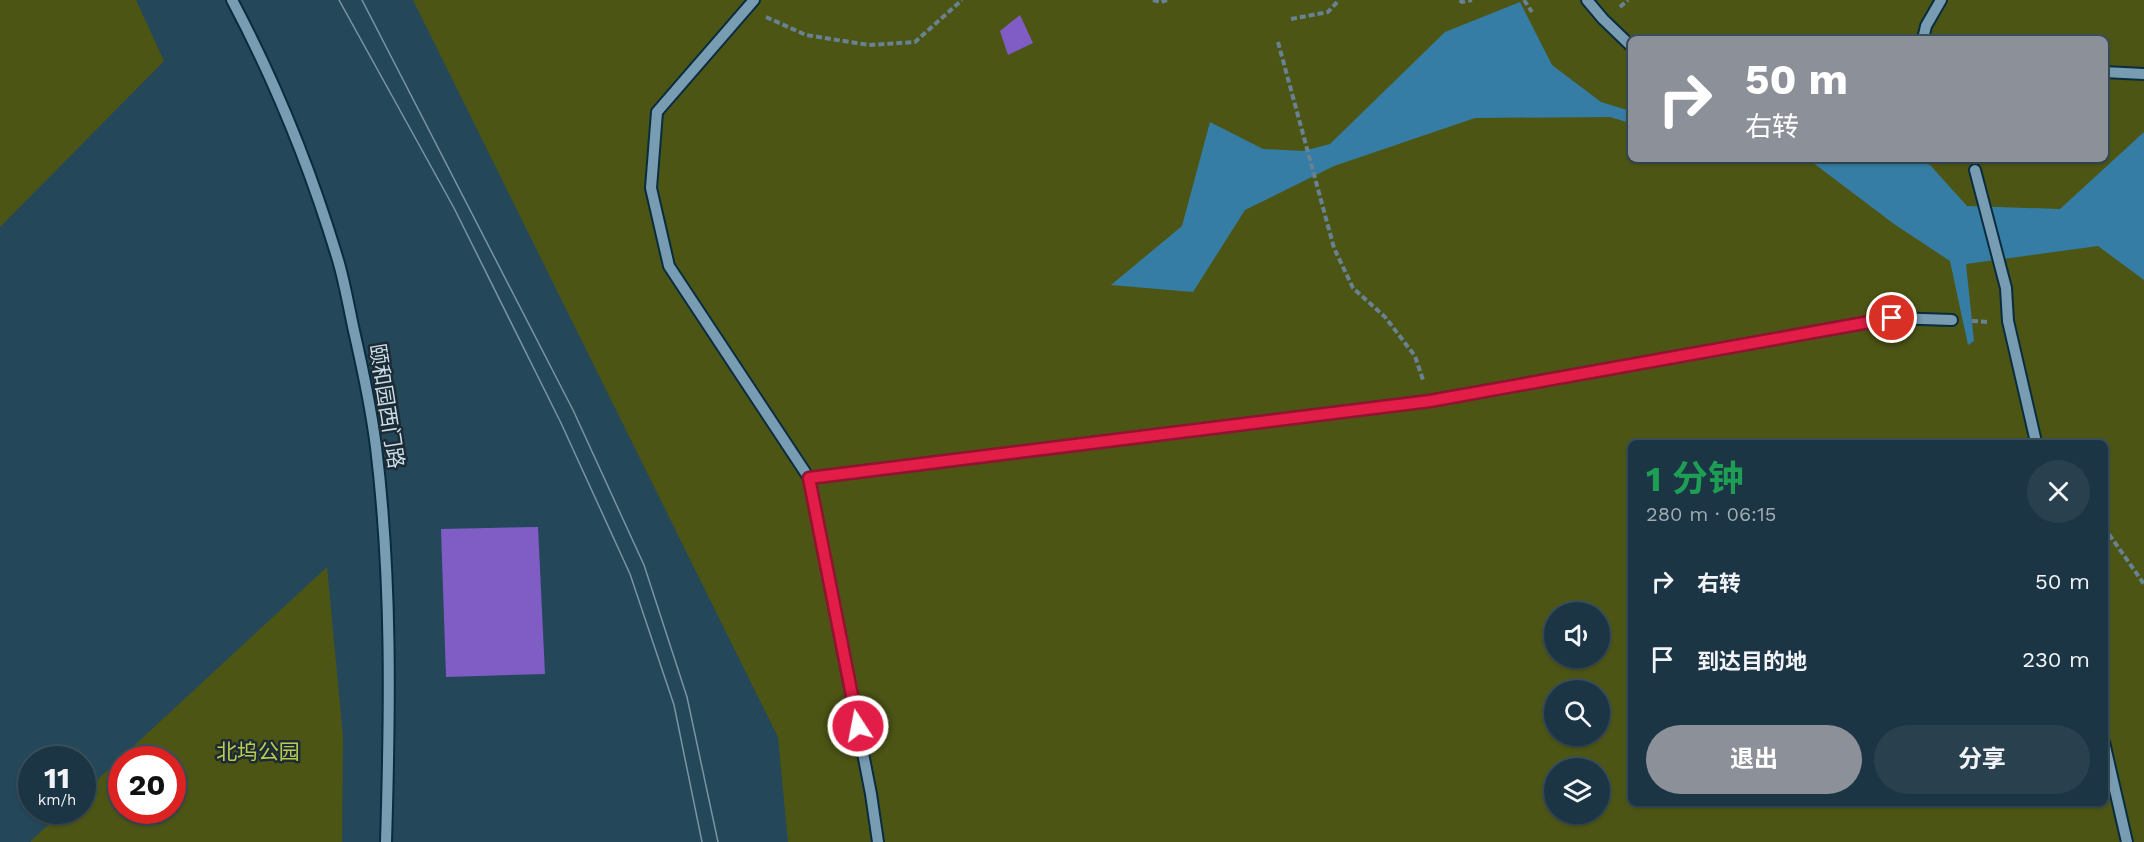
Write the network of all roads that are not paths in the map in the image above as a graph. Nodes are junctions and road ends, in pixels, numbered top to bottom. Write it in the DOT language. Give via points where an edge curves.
graph roads {
  1 [pos="232,0"];
  2 [pos="753,0"];
  3 [pos="1587,0"];
  4 [pos="1941,0"];
  5 [pos="1924,36"];
  6 [pos="1628,43"];
  7 [pos="2108,72"];
  8 [pos="2144,74"];
  9 [pos="1976,170"];
  10 [pos="1952,320"];
  11 [pos="2036,440"];
  12 [pos="809,478"];
  13 [pos="2108,759"];
  14 [pos="386,842"];
  15 [pos="878,842"];
  16 [pos="2127,842"];
  1 -- 14 [label="street, 颐和园西门路" via="259,50 300,147 338,262 365,377 385,547 390,704"];
  2 -- 12 [label="street" via="657,112 651,188 669,266"];
  3 -- 6 [label="street"];
  4 -- 5 [label="street"];
  7 -- 8 [label="street"];
  9 -- 11 [label="street" via="2006,288 2008,321"];
  10 -- 12 [label="street" via="1892,318 1430,401"];
  12 -- 15 [label="street"];
  13 -- 16 [label="street"];
}
